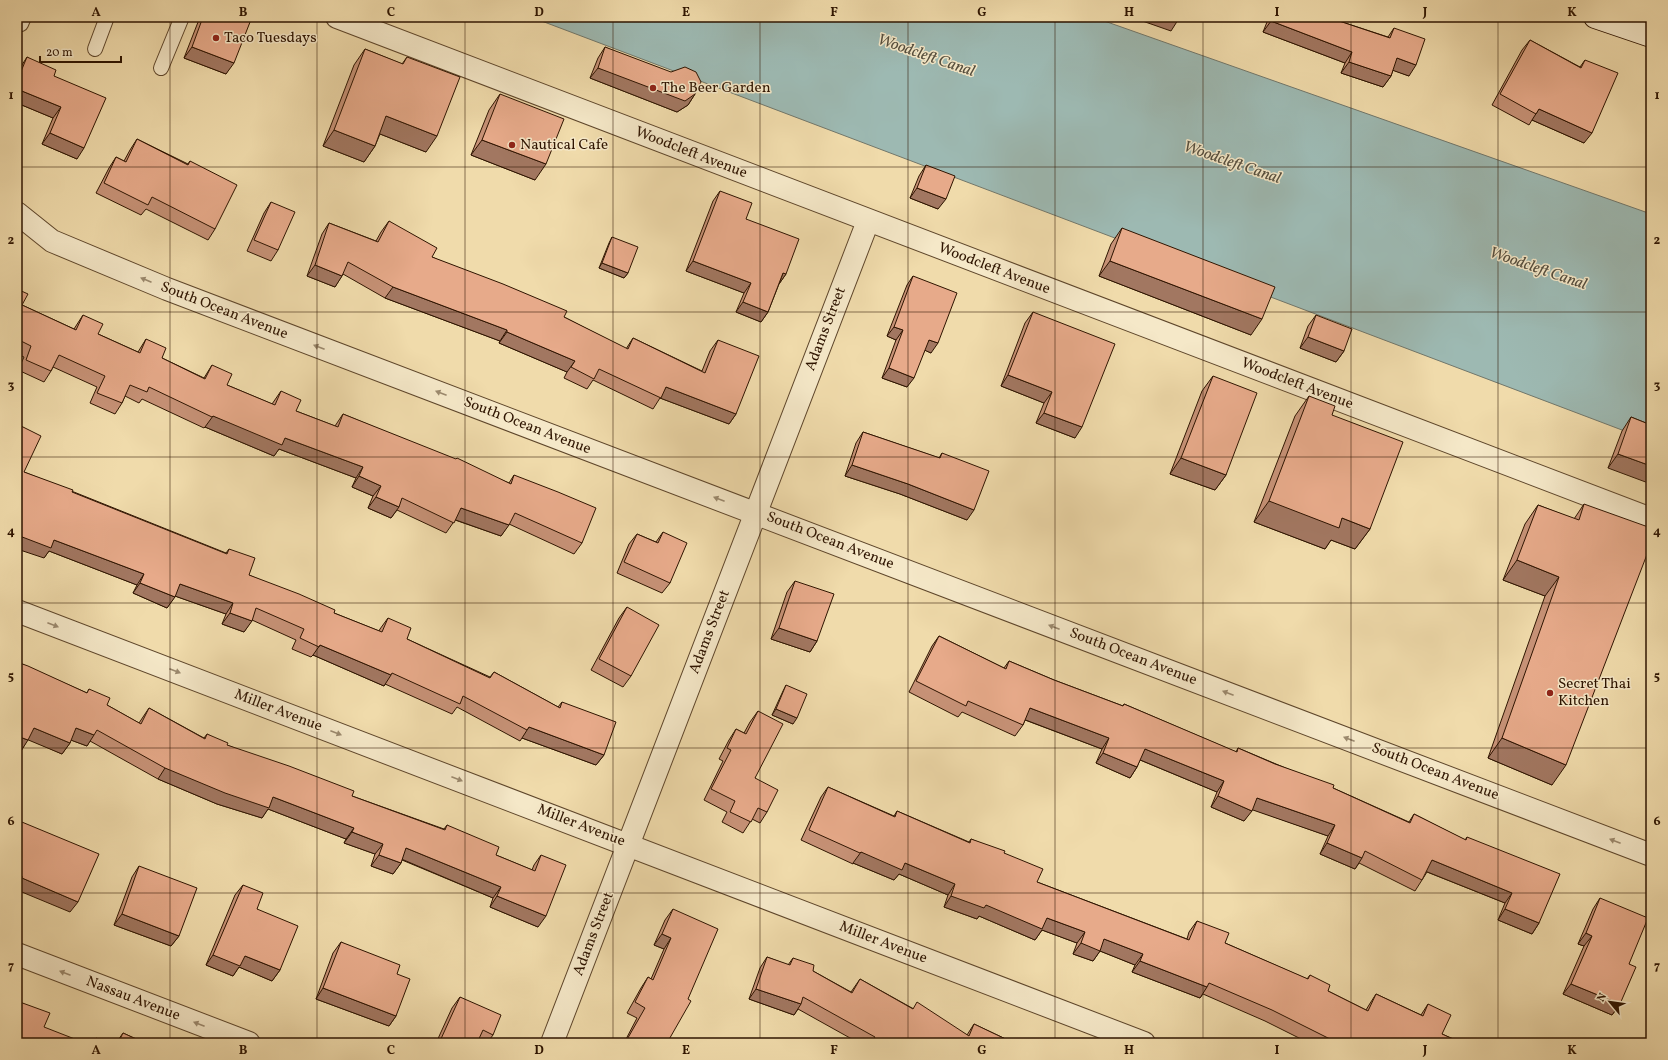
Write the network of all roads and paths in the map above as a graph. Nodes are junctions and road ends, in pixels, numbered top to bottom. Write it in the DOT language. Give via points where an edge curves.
graph roads {
  1 [pos="107,17"];
  2 [pos="182,17"];
  3 [pos="337,17"];
  4 [pos="1595,17"];
  5 [pos="1651,36"];
  6 [pos="95,49"];
  7 [pos="161,68"];
  8 [pos="17,213"];
  9 [pos="868,221"];
  10 [pos="756,513"];
  11 [pos="1651,519"];
  12 [pos="17,611"];
  13 [pos="628,844"];
  14 [pos="1651,855"];
  15 [pos="17,954"];
  16 [pos="249,1043"];
  17 [pos="552,1043"];
  18 [pos="1144,1043"];
  1 -- 6 [label="lane"];
  2 -- 7 [label="lane"];
  3 -- 9 [label="street, Woodcleft Avenue"];
  4 -- 5 [label="street"];
  10 -- 8 [label="street, South Ocean Avenue, one-way" via="159,286 52,241"];
  9 -- 10 [label="street, Adams Street"];
  9 -- 11 [label="street, Woodcleft Avenue"];
  10 -- 13 [label="street, Adams Street"];
  14 -- 10 [label="street, South Ocean Avenue, one-way"];
  12 -- 13 [label="street, Miller Avenue, one-way"];
  13 -- 17 [label="street, Adams Street"];
  13 -- 18 [label="street, Miller Avenue"];
  16 -- 15 [label="street, Nassau Avenue, one-way"];
}
